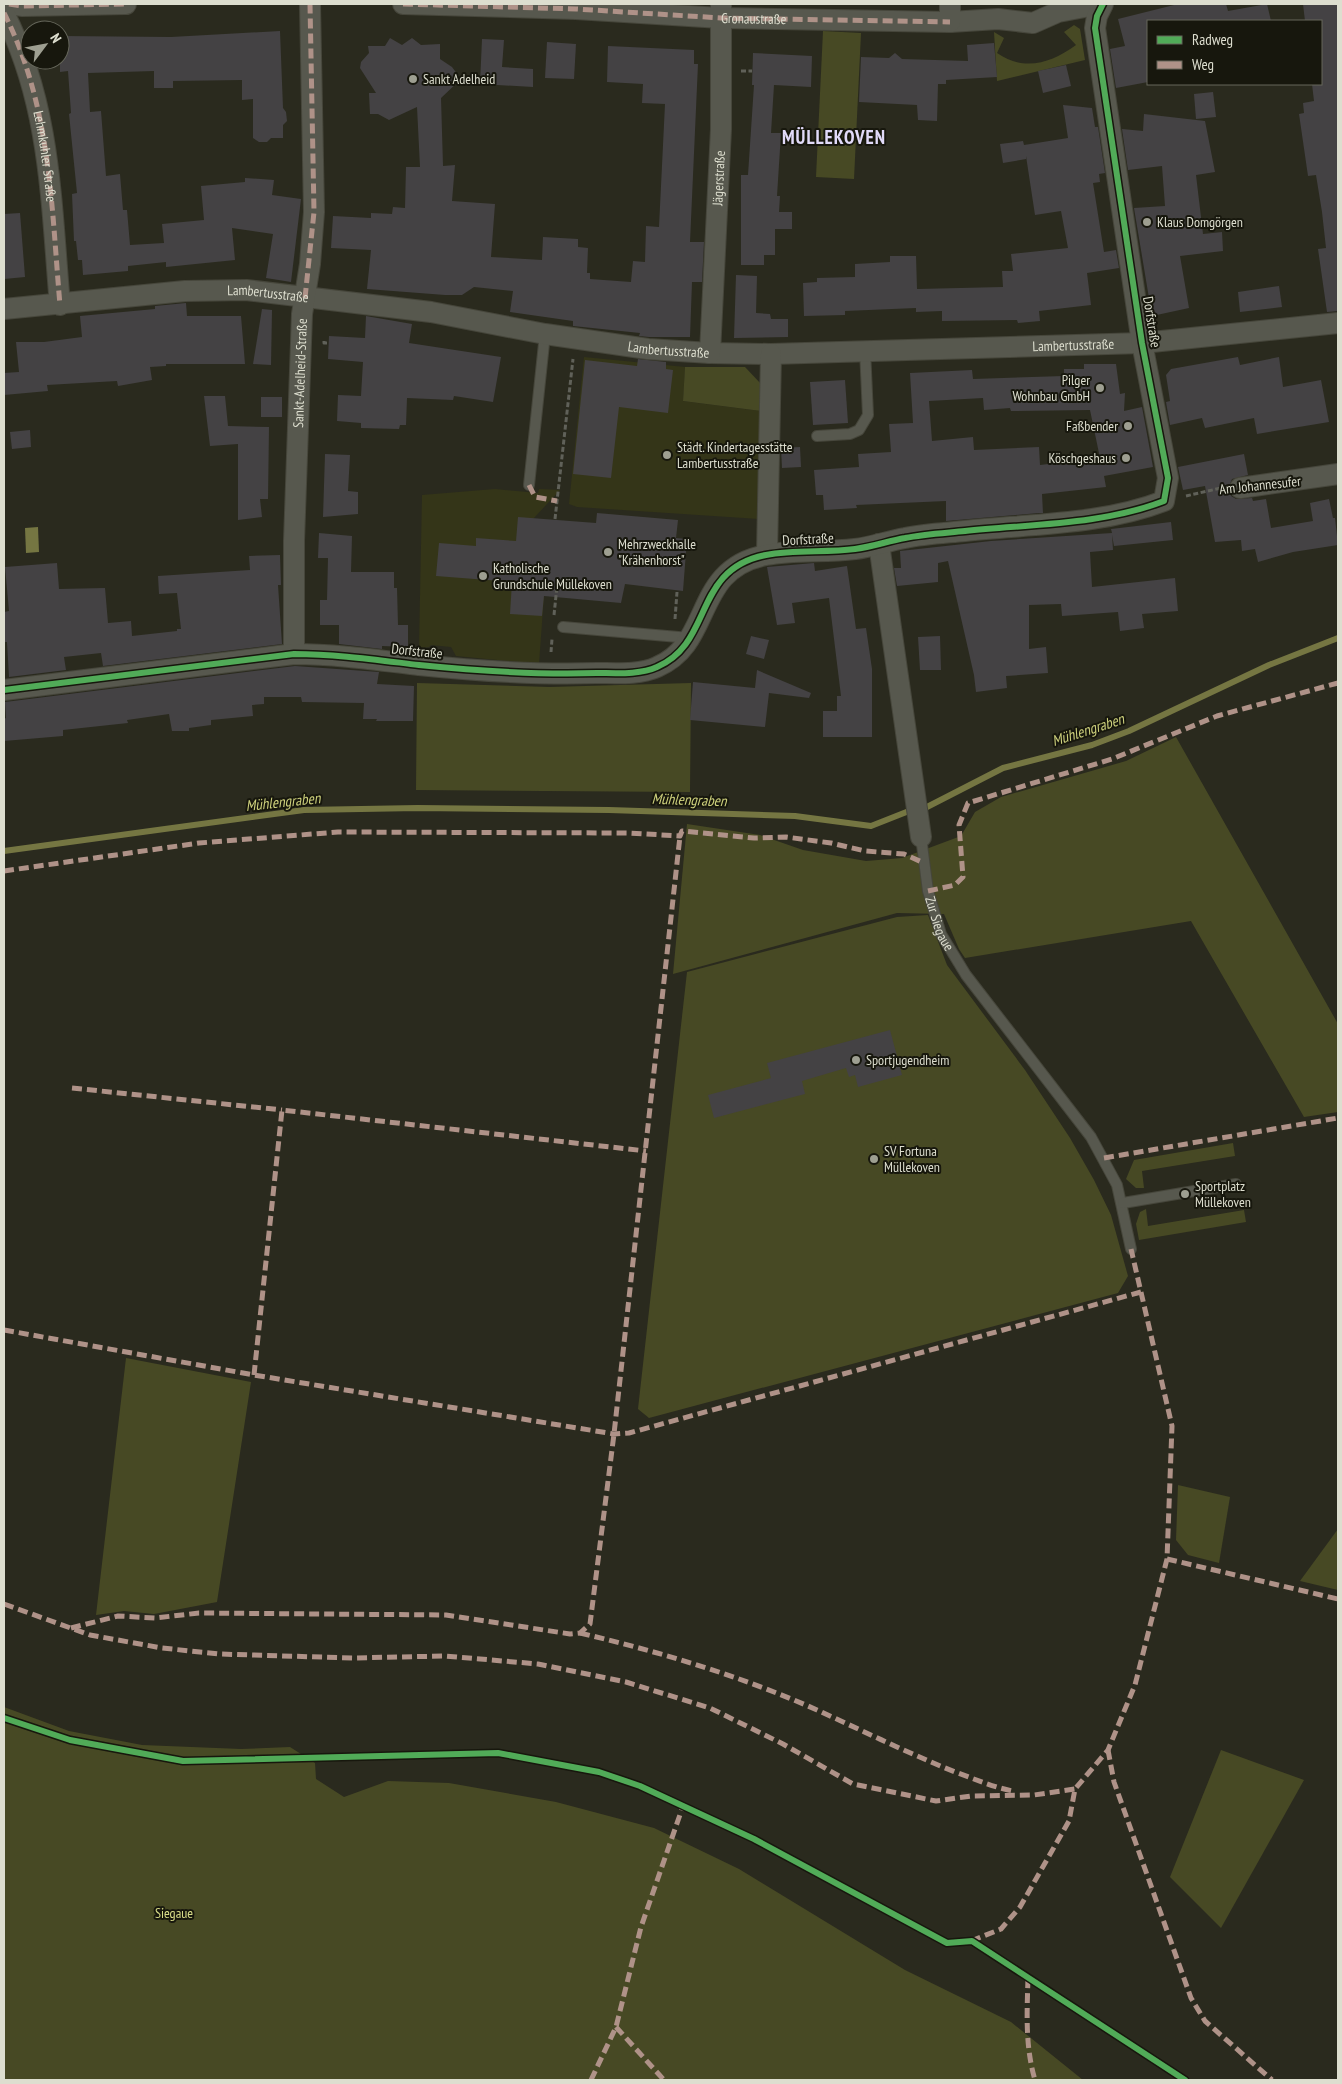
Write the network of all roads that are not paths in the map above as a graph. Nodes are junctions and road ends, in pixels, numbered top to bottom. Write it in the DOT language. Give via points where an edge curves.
graph roads {
  1 [pos="9,4"];
  2 [pos="126,4"];
  3 [pos="310,4"];
  4 [pos="403,4"];
  5 [pos="1102,4"];
  6 [pos="721,11"];
  7 [pos="950,13"];
  8 [pos="4,14"];
  9 [pos="305,298"];
  10 [pos="60,304"];
  11 [pos="4,309"];
  12 [pos="1338,323"];
  13 [pos="545,334"];
  14 [pos="1142,343"];
  15 [pos="865,350"];
  16 [pos="710,353"];
  17 [pos="771,354"];
  18 [pos="817,436"];
  19 [pos="1338,474"];
  20 [pos="529,485"];
  21 [pos="1240,488"];
  22 [pos="879,544"];
  23 [pos="767,554"];
  24 [pos="563,627"];
  25 [pos="692,638"];
  26 [pos="294,654"];
  27 [pos="4,690"];
  28 [pos="921,837"];
  29 [pos="1236,1184"];
  30 [pos="1123,1203"];
  31 [pos="1131,1249"];
  1 -- 2 [label="street"];
  3 -- 9 [label="street, Sankt-Adelheid-Straße" via="314,203"];
  4 -- 6 [label="street, Gronaustraße"];
  5 -- 7 [label="street, Gronaustraße" via="1058,12 1033,24"];
  5 -- 14 [label="street, Dorfstraße" via="1095,28"];
  6 -- 7 [label="street, Gronaustraße"];
  6 -- 16 [label="street, Jägerstraße" via="720,148"];
  8 -- 10 [label="street, Lehmkuhler Straße" via="34,86 42,123"];
  9 -- 10 [label="street, Lambertusstraße" via="246,290 185,291"];
  9 -- 13 [label="street, Lambertusstraße" via="431,312"];
  9 -- 26 [label="street, Sankt-Adelheid-Straße" via="294,541"];
  10 -- 11 [label="street, Lambertusstraße"];
  12 -- 14 [label="street, Lambertusstraße"];
  13 -- 16 [label="street, Lambertusstraße" via="648,349"];
  13 -- 20 [label="lane"];
  14 -- 15 [label="street, Lambertusstraße"];
  14 -- 22 [label="street, Dorfstraße" via="1168,478 1164,502 1139,511"];
  15 -- 17 [label="street, Lambertusstraße"];
  15 -- 18 [label="lane" via="868,415 859,430 850,434"];
  16 -- 17 [label="street, Lambertusstraße"];
  17 -- 23 [label="street"];
  19 -- 21 [label="street, Am Johannesufer"];
  22 -- 23 [label="street, Dorfstraße" via="855,549"];
  22 -- 28 [label="street, Zur Siegaue"];
  23 -- 25 [label="street, Dorfstraße" via="738,564 716,585"];
  24 -- 25 [label="lane"];
  25 -- 26 [label="street, Dorfstraße" via="657,668 619,673 549,675 330,654"];
  26 -- 27 [label="street, Dorfstraße"];
  28 -- 30 [label="lane, Zur Siegaue" via="928,891 941,934 966,975 1091,1137"];
  29 -- 30 [label="lane"];
  30 -- 31 [label="lane, Zur Siegaue"];
}
